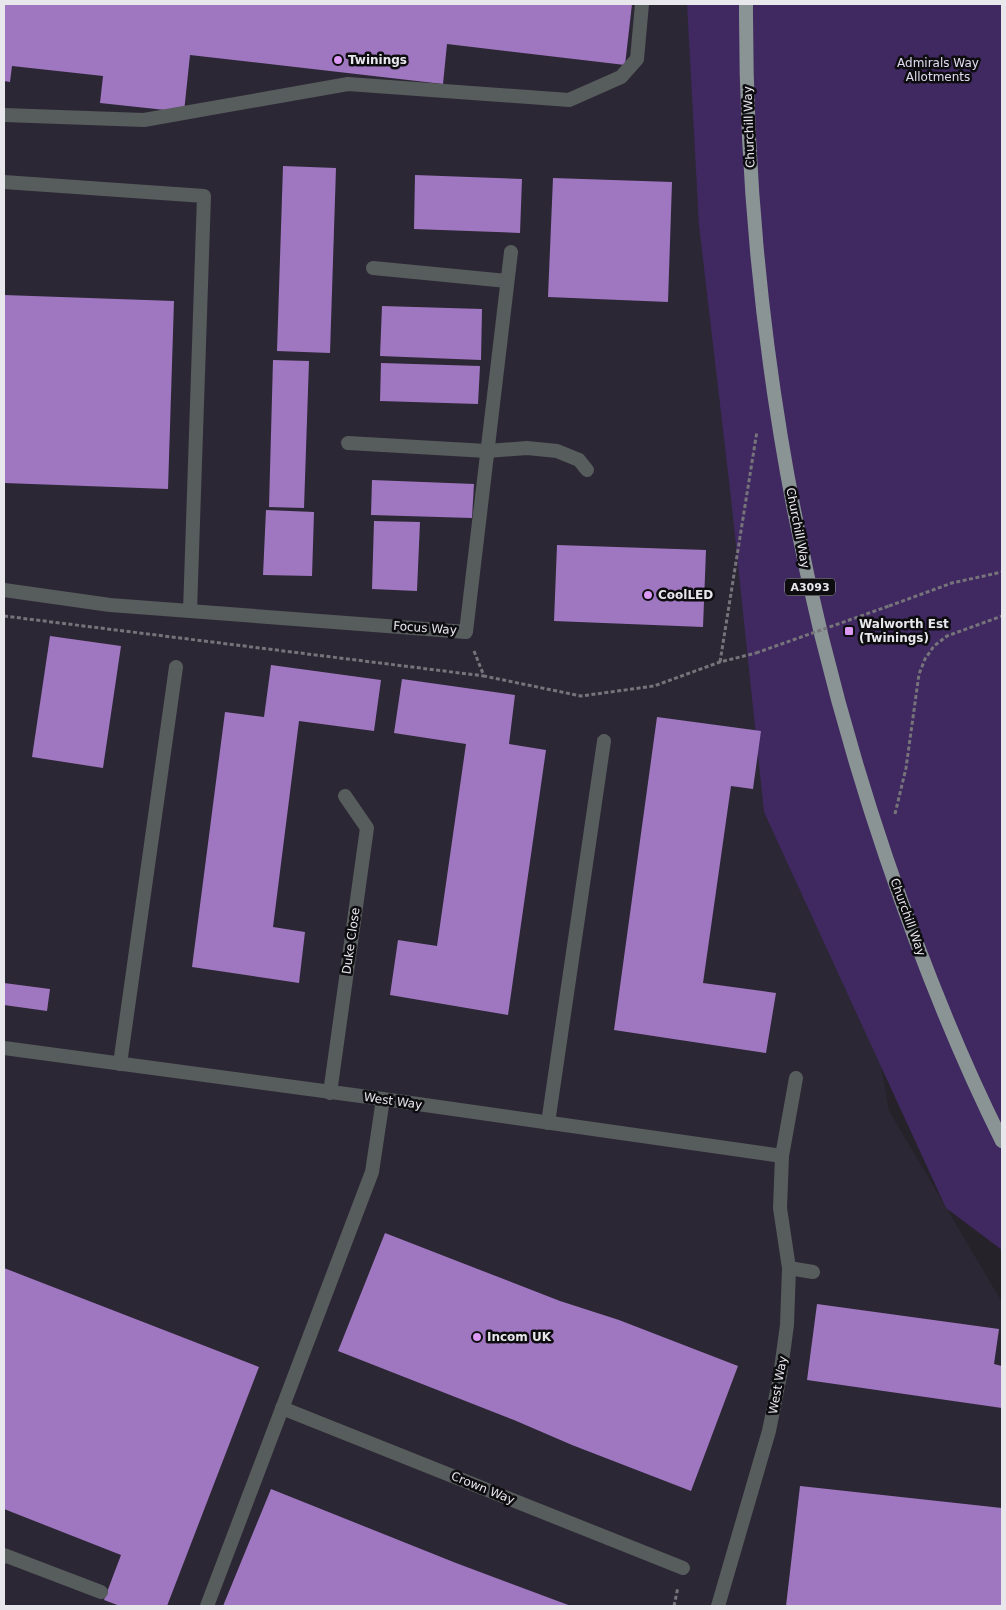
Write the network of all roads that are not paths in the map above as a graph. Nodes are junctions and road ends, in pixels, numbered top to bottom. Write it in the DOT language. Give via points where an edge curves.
graph roads {
  1 [pos="642,4"];
  2 [pos="746,4"];
  3 [pos="4,115"];
  4 [pos="4,182"];
  5 [pos="511,252"];
  6 [pos="373,268"];
  7 [pos="508,281"];
  8 [pos="348,443"];
  9 [pos="487,451"];
  10 [pos="587,470"];
  11 [pos="4,590"];
  12 [pos="190,611"];
  13 [pos="176,667"];
  14 [pos="604,741"];
  15 [pos="345,796"];
  16 [pos="4,1048"];
  17 [pos="557,1056"];
  18 [pos="571,1059"];
  19 [pos="120,1064"];
  20 [pos="796,1078"];
  21 [pos="330,1093"];
  22 [pos="383,1099"];
  23 [pos="548,1123"];
  24 [pos="1002,1141"];
  25 [pos="782,1156"];
  26 [pos="789,1268"];
  27 [pos="813,1272"];
  28 [pos="282,1408"];
  29 [pos="4,1557"];
  30 [pos="683,1568"];
  31 [pos="101,1592"];
  32 [pos="207,1606"];
  33 [pos="718,1606"];
  1 -- 3 [label="street" via="637,59 622,77 569,100 348,84 144,120"];
  2 -- 24 [label="main road, Churchill Way / A3093" via="748,141 769,362 797,530 817,620 870,813 916,942"];
  4 -- 12 [label="street" via="204,196"];
  5 -- 7 [label="street, Focus Way"];
  6 -- 7 [label="street"];
  7 -- 9 [label="street, Focus Way"];
  8 -- 9 [label="street"];
  9 -- 10 [label="street" via="527,448 557,451 579,460"];
  9 -- 12 [label="street, Focus Way" via="466,632"];
  11 -- 12 [label="street, Focus Way" via="110,605"];
  13 -- 19 [label="street"];
  14 -- 17 [label="street"];
  15 -- 21 [label="street, Duke Close" via="367,828"];
  16 -- 19 [label="street, West Way"];
  17 -- 18 [label="street"];
  17 -- 23 [label="street"];
  19 -- 21 [label="street, West Way"];
  20 -- 25 [label="street, West Way"];
  21 -- 22 [label="street, West Way"];
  22 -- 23 [label="street, West Way"];
  22 -- 28 [label="street" via="372,1172"];
  23 -- 25 [label="street, West Way"];
  25 -- 26 [label="street, West Way" via="780,1208"];
  26 -- 27 [label="street"];
  26 -- 33 [label="street, West Way" via="788,1325 769,1432"];
  28 -- 30 [label="street, Crown Way"];
  28 -- 32 [label="street"];
  29 -- 31 [label="street"];
}
